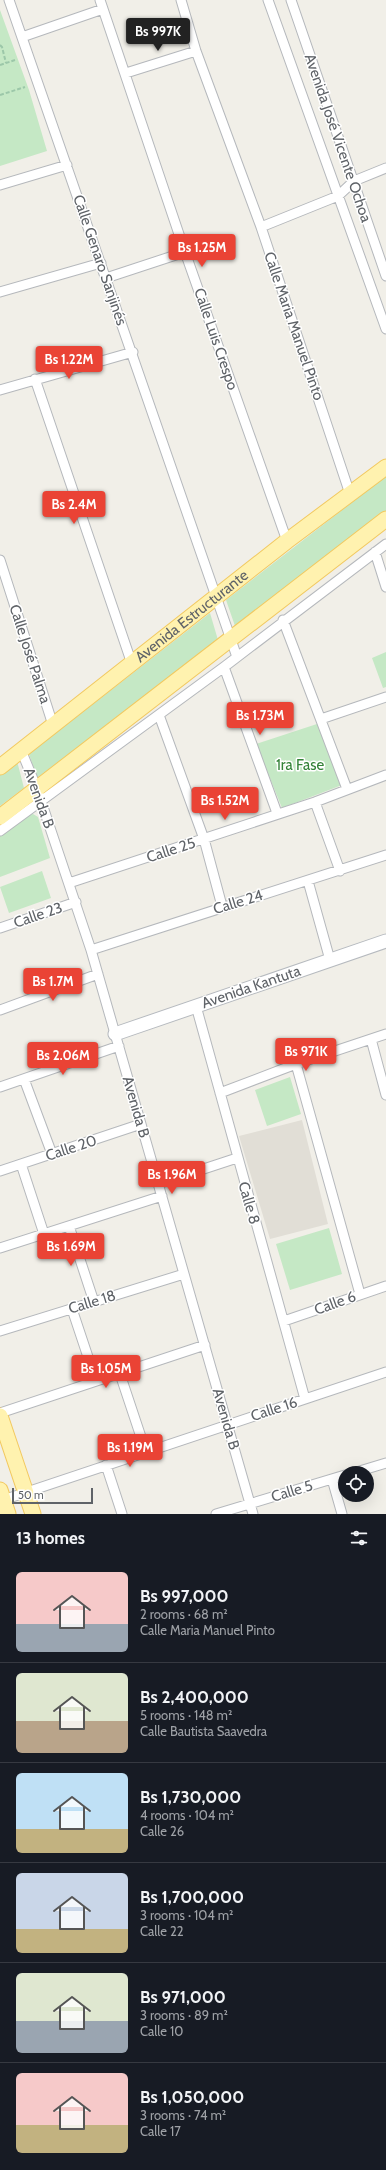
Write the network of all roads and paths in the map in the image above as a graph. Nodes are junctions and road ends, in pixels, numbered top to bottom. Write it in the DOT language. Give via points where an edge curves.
graph roads {
  1 [pos="9,0"];
  2 [pos="181,0"];
  3 [pos="268,0"];
  4 [pos="291,0"];
  5 [pos="102,4"];
  6 [pos="22,37"];
  7 [pos="0,45"];
  8 [pos="196,51"];
  9 [pos="15,60"];
  10 [pos="6,63"];
  11 [pos="0,65"];
  12 [pos="126,74"];
  13 [pos="25,87"];
  14 [pos="0,95"];
  15 [pos="67,165"];
  16 [pos="386,168"];
  17 [pos="354,182"];
  18 [pos="0,185"];
  19 [pos="338,196"];
  20 [pos="261,227"];
  21 [pos="185,252"];
  22 [pos="101,263"];
  23 [pos="386,276"];
  24 [pos="106,278"];
  25 [pos="0,292"];
  26 [pos="386,328"];
  27 [pos="133,352"];
  28 [pos="35,379"];
  29 [pos="0,390"];
  30 [pos="386,467"];
  31 [pos="350,494"];
  32 [pos="386,519"];
  33 [pos="287,541"];
  34 [pos="386,544"];
  35 [pos="375,552"];
  36 [pos="0,560"];
  37 [pos="386,587"];
  38 [pos="215,597"];
  39 [pos="283,620"];
  40 [pos="230,640"];
  41 [pos="237,657"];
  42 [pos="132,664"];
  43 [pos="224,667"];
  44 [pos="386,697"];
  45 [pos="159,715"];
  46 [pos="321,719"];
  47 [pos="53,725"];
  48 [pos="21,750"];
  49 [pos="0,767"];
  50 [pos="386,775"];
  51 [pos="347,790"];
  52 [pos="39,795"];
  53 [pos="315,802"];
  54 [pos="277,813"];
  55 [pos="0,817"];
  56 [pos="0,831"];
  57 [pos="204,839"];
  58 [pos="386,855"];
  59 [pos="340,871"];
  60 [pos="308,881"];
  61 [pos="69,883"];
  62 [pos="76,902"];
  63 [pos="222,906"];
  64 [pos="0,928"];
  65 [pos="386,941"];
  66 [pos="91,950"];
  67 [pos="330,960"];
  68 [pos="98,974"];
  69 [pos="196,1006"];
  70 [pos="0,1010"];
  71 [pos="386,1034"];
  72 [pos="371,1039"];
  73 [pos="117,1040"];
  74 [pos="296,1064"];
  75 [pos="24,1079"];
  76 [pos="0,1087"];
  77 [pos="220,1093"];
  78 [pos="386,1095"];
  79 [pos="141,1124"];
  80 [pos="52,1154"];
  81 [pos="237,1158"];
  82 [pos="21,1164"];
  83 [pos="0,1171"];
  84 [pos="158,1184"];
  85 [pos="162,1196"];
  86 [pos="69,1226"];
  87 [pos="44,1234"];
  88 [pos="0,1248"];
  89 [pos="184,1274"];
  90 [pos="386,1286"];
  91 [pos="360,1294"];
  92 [pos="94,1302"];
  93 [pos="72,1309"];
  94 [pos="284,1321"];
  95 [pos="0,1331"];
  96 [pos="205,1345"];
  97 [pos="386,1372"];
  98 [pos="120,1374"];
  99 [pos="96,1381"];
  100 [pos="305,1399"];
  101 [pos="0,1413"];
  102 [pos="0,1416"];
  103 [pos="228,1424"];
  104 [pos="146,1452"];
  105 [pos="386,1463"];
  106 [pos="106,1465"];
  107 [pos="374,1467"];
  108 [pos="338,1477"];
  109 [pos="332,1479"];
  110 [pos="26,1492"];
  111 [pos="1,1496"];
  112 [pos="250,1504"];
  113 [pos="8,1514"];
  114 [pos="33,1514"];
  115 [pos="122,1514"];
  116 [pos="216,1514"];
  117 [pos="253,1514"];
  118 [pos="342,1514"];
  1 -- 6 [label="street, Calle Genaro Sanjinés"];
  2 -- 8 [label="street, Calle Maria Manuel Pinto"];
  3 -- 19 [label="street"];
  4 -- 17 [label="street, Avenida José Vicente Ochoa"];
  5 -- 6 [label="street"];
  5 -- 12 [label="street, Calle Luis Crespo"];
  6 -- 15 [label="street, Calle Genaro Sanjinés"];
  7 -- 10 [label="path"];
  8 -- 12 [label="street"];
  8 -- 20 [label="street, Calle Maria Manuel Pinto"];
  9 -- 10 [label="path"];
  10 -- 11 [label="path"];
  12 -- 21 [label="street, Calle Luis Crespo"];
  13 -- 14 [label="path"];
  15 -- 18 [label="street"];
  15 -- 22 [label="street, Calle Genaro Sanjinés"];
  16 -- 17 [label="street"];
  17 -- 19 [label="street"];
  17 -- 23 [label="street, Avenida José Vicente Ochoa"];
  19 -- 20 [label="street"];
  19 -- 26 [label="street"];
  20 -- 31 [label="street, Calle Maria Manuel Pinto"];
  21 -- 24 [label="street"];
  21 -- 33 [label="street, Calle Luis Crespo"];
  22 -- 24 [label="street, Calle Genaro Sanjinés"];
  22 -- 25 [label="street"];
  24 -- 27 [label="street, Calle Genaro Sanjinés"];
  27 -- 28 [label="street"];
  27 -- 38 [label="street, Calle Genaro Sanjinés"];
  28 -- 29 [label="street"];
  28 -- 42 [label="street"];
  30 -- 31 [label="main road, Avenida Estructurante"];
  31 -- 33 [label="main road, Avenida Estructurante"];
  32 -- 40 [label="main road"];
  33 -- 38 [label="main road, Avenida Estructurante"];
  34 -- 35 [label="street"];
  35 -- 37 [label="street"];
  35 -- 39 [label="street"];
  36 -- 47 [label="street, Calle José Palma"];
  38 -- 40 [label="street, Calle Genaro Sanjinés"];
  38 -- 42 [label="main road, Avenida Estructurante"];
  39 -- 41 [label="street"];
  39 -- 46 [label="street"];
  40 -- 41 [label="street, Calle Genaro Sanjinés"];
  40 -- 52 [label="main road"];
  41 -- 43 [label="street"];
  42 -- 47 [label="main road, Avenida Estructurante"];
  43 -- 45 [label="street"];
  43 -- 54 [label="street"];
  44 -- 46 [label="street"];
  45 -- 52 [label="street"];
  45 -- 57 [label="street"];
  46 -- 51 [label="street"];
  47 -- 48 [label="main road, Avenida Estructurante"];
  48 -- 49 [label="main road, Avenida Estructurante"];
  48 -- 52 [label="street, Avenida B"];
  50 -- 51 [label="street, Calle 25"];
  51 -- 53 [label="street, Calle 25"];
  52 -- 55 [label="main road"];
  52 -- 56 [label="street"];
  52 -- 61 [label="street, Avenida B"];
  53 -- 54 [label="street, Calle 25"];
  53 -- 59 [label="street"];
  54 -- 57 [label="street, Calle 25"];
  57 -- 61 [label="street, Calle 25"];
  57 -- 63 [label="street"];
  58 -- 59 [label="street, Calle 24"];
  59 -- 60 [label="street, Calle 24"];
  60 -- 63 [label="street, Calle 24"];
  60 -- 67 [label="street"];
  61 -- 62 [label="street, Avenida B"];
  62 -- 64 [label="street, Calle 23"];
  62 -- 66 [label="street, Avenida B"];
  63 -- 66 [label="street, Calle 24"];
  65 -- 67 [label="street, Avenida Kantuta"];
  66 -- 68 [label="street, Avenida B"];
  67 -- 69 [label="street, Avenida Kantuta"];
  68 -- 70 [label="street"];
  68 -- 73 [label="street, Avenida B"];
  69 -- 73 [label="street, Avenida Kantuta"];
  69 -- 77 [label="street, Calle 8"];
  71 -- 72 [label="street"];
  72 -- 74 [label="street"];
  72 -- 78 [label="street"];
  73 -- 75 [label="street"];
  73 -- 79 [label="street, Avenida B"];
  74 -- 77 [label="street"];
  74 -- 91 [label="street"];
  75 -- 76 [label="street"];
  75 -- 80 [label="street"];
  77 -- 81 [label="street, Calle 8"];
  79 -- 80 [label="street, Calle 20"];
  79 -- 84 [label="street, Avenida B"];
  80 -- 82 [label="street, Calle 20"];
  81 -- 84 [label="street"];
  81 -- 94 [label="street, Calle 8"];
  82 -- 83 [label="street, Calle 20"];
  82 -- 87 [label="street"];
  84 -- 85 [label="street, Avenida B"];
  85 -- 86 [label="street"];
  85 -- 89 [label="street, Avenida B"];
  86 -- 87 [label="street"];
  86 -- 92 [label="street"];
  87 -- 88 [label="street"];
  89 -- 92 [label="street, Calle 18"];
  89 -- 96 [label="street, Avenida B"];
  90 -- 91 [label="street, Calle 6"];
  91 -- 94 [label="street, Calle 6"];
  92 -- 93 [label="street, Calle 18"];
  93 -- 95 [label="street, Calle 18"];
  93 -- 99 [label="street"];
  94 -- 100 [label="street, Calle 8"];
  96 -- 98 [label="street"];
  96 -- 103 [label="street, Avenida B"];
  97 -- 100 [label="street, Calle 16"];
  98 -- 99 [label="street"];
  98 -- 104 [label="street"];
  99 -- 101 [label="street"];
  100 -- 103 [label="street, Calle 16"];
  102 -- 110 [label="main road"];
  103 -- 104 [label="street, Calle 16"];
  103 -- 112 [label="street, Avenida B"];
  104 -- 106 [label="street, Calle 16"];
  105 -- 107 [label="street"];
  106 -- 110 [label="street, Calle 16"];
  106 -- 115 [label="street"];
  108 -- 109 [label="street, Calle 5"];
  109 -- 112 [label="street, Calle 5"];
  109 -- 118 [label="street"];
  110 -- 111 [label="street, Calle 16"];
  110 -- 114 [label="main road"];
  111 -- 113 [label="main road"];
  112 -- 116 [label="street, Calle 5"];
  112 -- 117 [label="street, Avenida B"];
}
